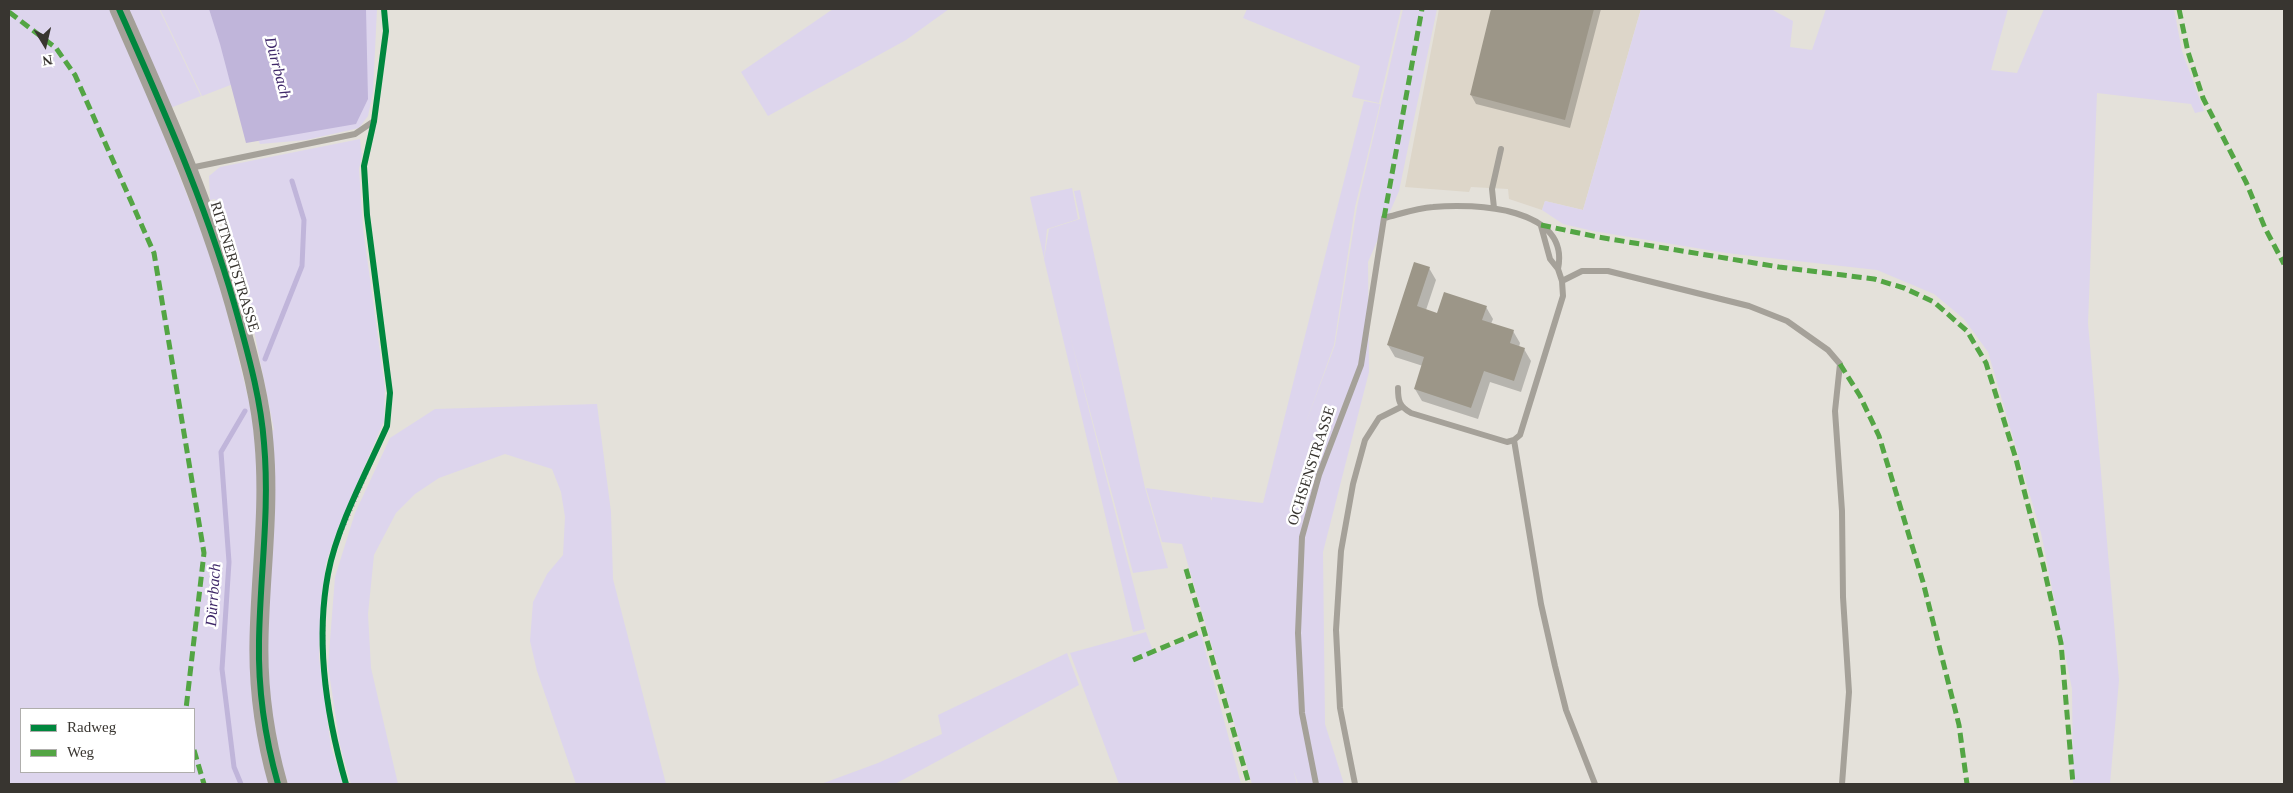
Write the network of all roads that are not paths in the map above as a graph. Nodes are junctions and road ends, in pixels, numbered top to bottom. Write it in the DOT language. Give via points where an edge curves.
graph roads {
  1 [pos="119,9"];
  2 [pos="374,121"];
  3 [pos="1501,148"];
  4 [pos="188,168"];
  5 [pos="1494,208"];
  6 [pos="1541,224"];
  7 [pos="1558,269"];
  8 [pos="1562,281"];
  9 [pos="1398,388"];
  10 [pos="1401,408"];
  11 [pos="1514,440"];
  12 [pos="278,784"];
  13 [pos="1316,784"];
  14 [pos="1356,784"];
  15 [pos="1595,784"];
  16 [pos="1842,784"];
  1 -- 4 [label="street, RITTNERTSTRASSE"];
  2 -- 4 [label="lane" via="356,134"];
  3 -- 5 [label="lane" via="1492,189"];
  4 -- 12 [label="street, RITTNERTSTRASSE" via="234,302 251,369 264,442 267,510 259,616 260,672 264,720"];
  5 -- 6 [label="lane" via="1515,212"];
  5 -- 13 [label="lane, OCHSENSTRASSE" via="1432,207 1384,218 1361,365 1319,474 1302,537 1298,633 1302,712"];
  6 -- 7 [label="lane" via="1550,260"];
  6 -- 7 [label="lane" via="1556,244 1560,258"];
  7 -- 8 [label="lane"];
  8 -- 11 [label="lane" via="1563,296 1520,434"];
  8 -- 16 [label="lane" via="1582,271 1608,271 1749,306 1787,321 1828,350 1840,364 1835,411 1850,692"];
  9 -- 10 [label="lane"];
  10 -- 11 [label="lane" via="1492,439"];
  10 -- 14 [label="lane" via="1380,418 1365,440 1341,551 1336,630 1340,698"];
  11 -- 15 [label="lane" via="1541,604 1555,666 1566,710"];
}
